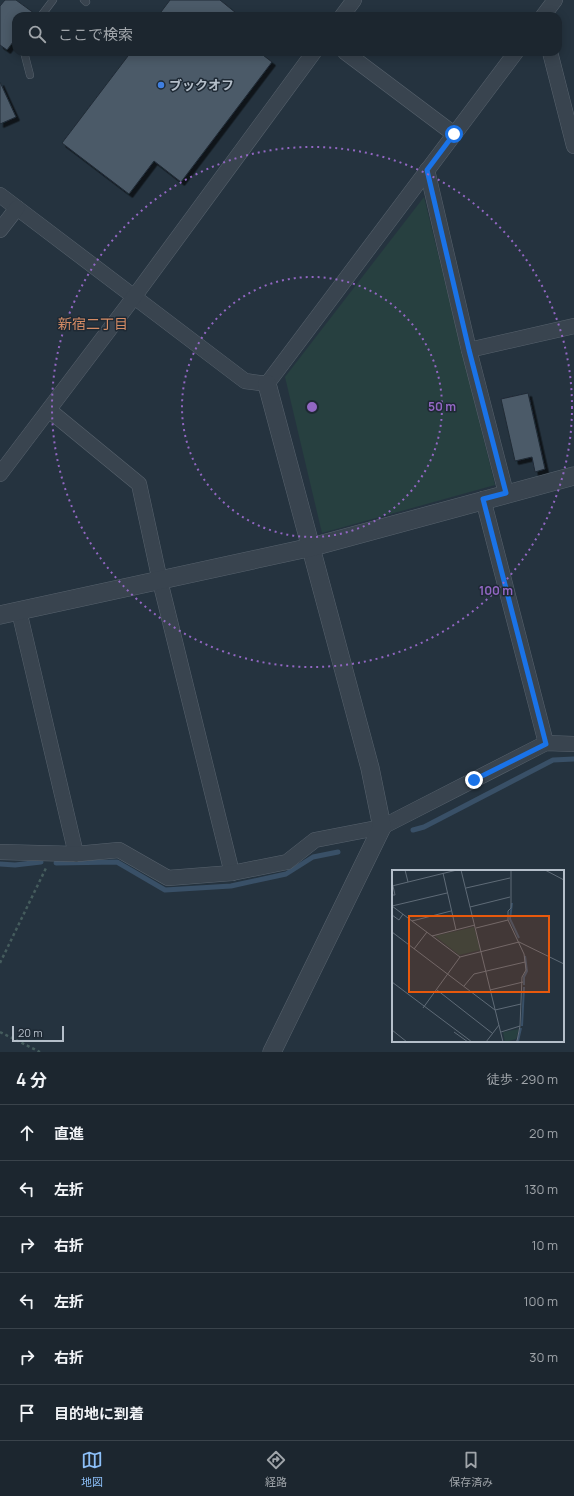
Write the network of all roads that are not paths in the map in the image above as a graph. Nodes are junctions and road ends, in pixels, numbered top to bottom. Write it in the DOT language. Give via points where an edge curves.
graph roads {
  1 [pos="53,0"];
  2 [pos="354,0"];
  3 [pos="555,0"];
  4 [pos="43,12"];
  5 [pos="345,12"];
  6 [pos="546,12"];
  7 [pos="25,56"];
  8 [pos="311,56"];
  9 [pos="350,56"];
  10 [pos="513,56"];
  11 [pos="551,56"];
  12 [pos="30,75"];
  13 [pos="454,134"];
  14 [pos="574,146"];
  15 [pos="427,170"];
  16 [pos="0,195"];
  17 [pos="17,208"];
  18 [pos="0,230"];
  19 [pos="134,297"];
  20 [pos="574,326"];
  21 [pos="469,350"];
  22 [pos="267,384"];
  23 [pos="49,410"];
  24 [pos="0,474"];
  25 [pos="574,476"];
  26 [pos="506,493"];
  27 [pos="483,499"];
  28 [pos="312,547"];
  29 [pos="160,581"];
  30 [pos="19,611"];
  31 [pos="0,615"];
  32 [pos="546,744"];
  33 [pos="574,744"];
  34 [pos="382,827"];
  35 [pos="0,852"];
  36 [pos="76,854"];
  37 [pos="232,874"];
  38 [pos="272,1052"];
  1 -- 4 [label="lane"];
  2 -- 5 [label="street"];
  3 -- 6 [label="street"];
  7 -- 12 [label="lane"];
  8 -- 19 [label="street"];
  9 -- 13 [label="street"];
  10 -- 13 [label="street"];
  11 -- 14 [label="street"];
  13 -- 15 [label="street"];
  15 -- 21 [label="street"];
  15 -- 22 [label="street"];
  16 -- 17 [label="street"];
  17 -- 18 [label="street"];
  17 -- 19 [label="street"];
  19 -- 22 [label="street" via="245,381"];
  19 -- 23 [label="street"];
  20 -- 21 [label="street"];
  21 -- 26 [label="street"];
  22 -- 28 [label="street"];
  23 -- 24 [label="street"];
  23 -- 29 [label="street" via="138,484"];
  25 -- 26 [label="street"];
  26 -- 27 [label="street"];
  27 -- 28 [label="street"];
  27 -- 32 [label="street"];
  28 -- 29 [label="street"];
  28 -- 34 [label="street" via="370,768"];
  29 -- 30 [label="street"];
  29 -- 37 [label="street"];
  30 -- 31 [label="street"];
  30 -- 36 [label="street"];
  32 -- 33 [label="street"];
  32 -- 34 [label="street"];
  34 -- 37 [label="street" via="316,840 287,862"];
  34 -- 38 [label="street"];
  35 -- 36 [label="street"];
  36 -- 37 [label="street" via="119,850 168,878"];
}
